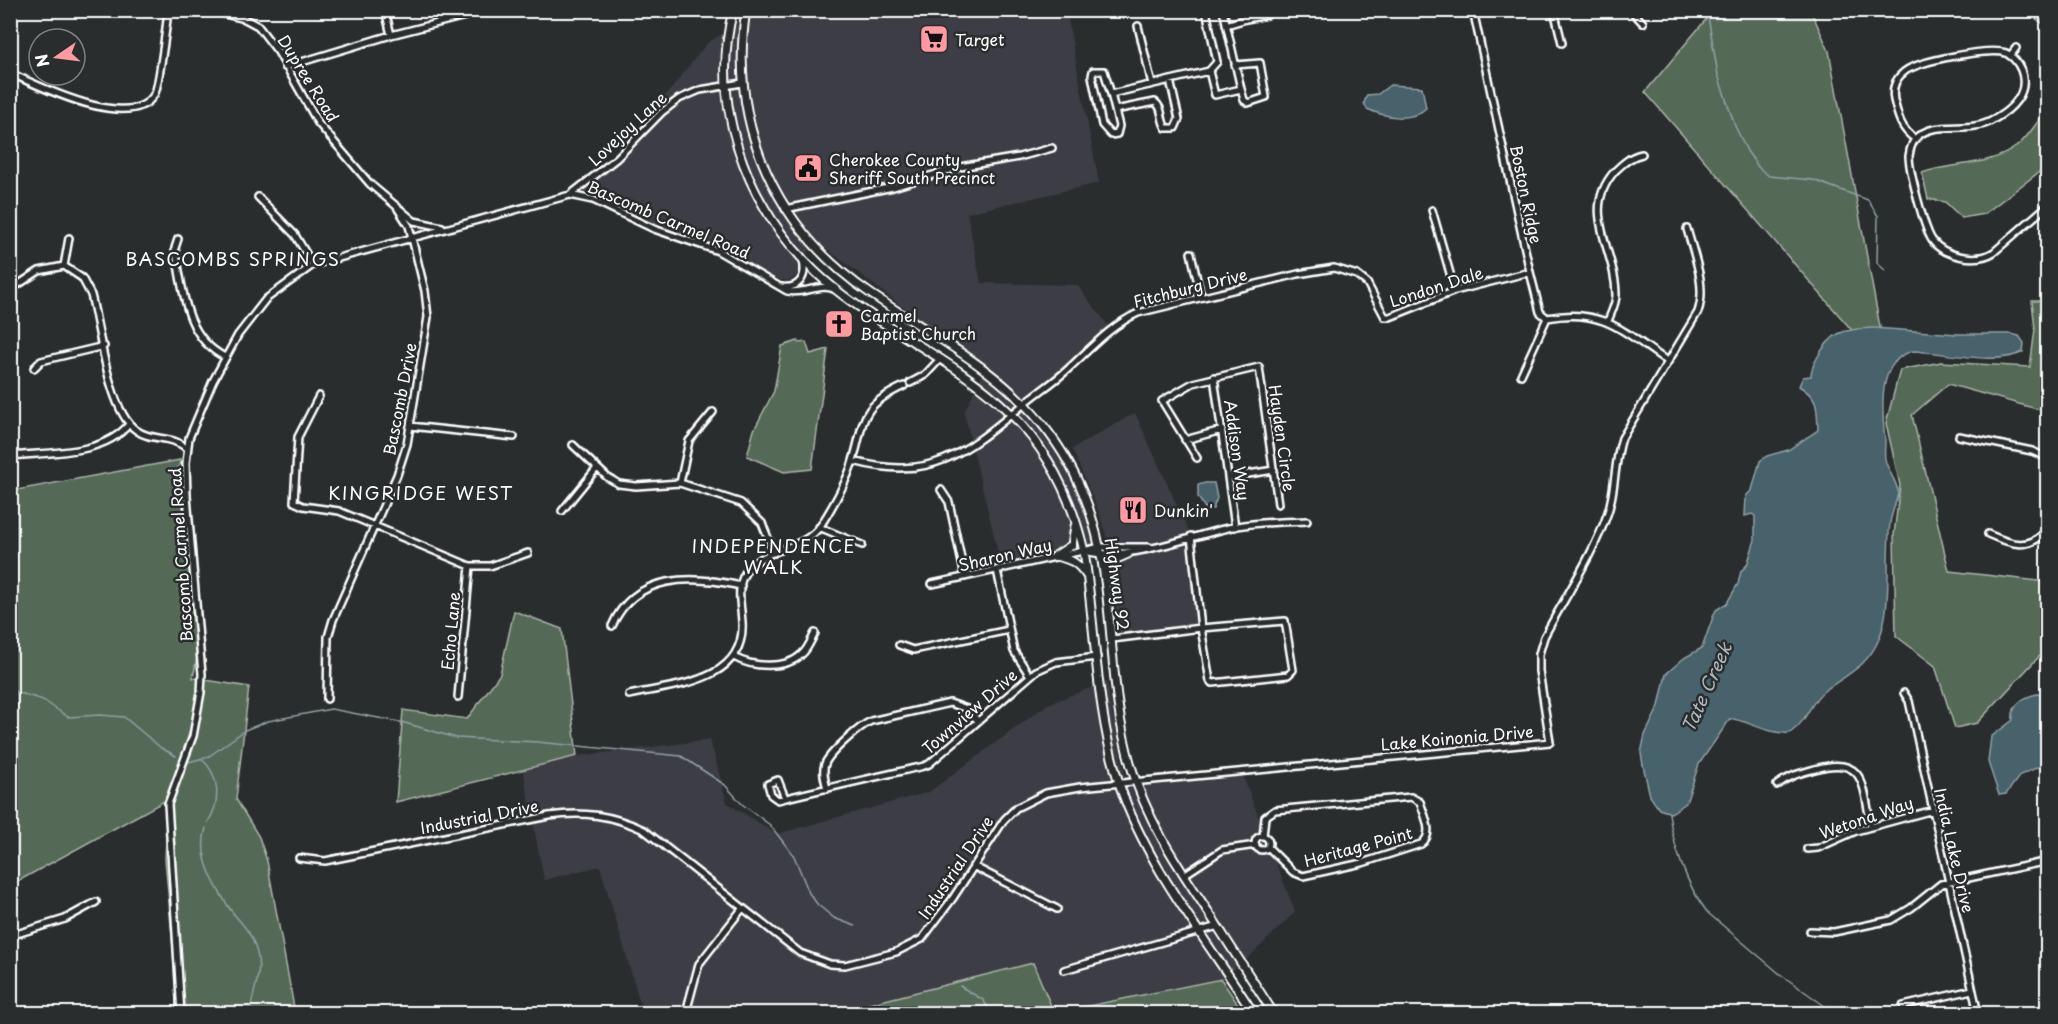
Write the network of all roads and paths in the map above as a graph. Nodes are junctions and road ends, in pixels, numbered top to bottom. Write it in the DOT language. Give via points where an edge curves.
graph roads {
  1 [pos="168,10"];
  2 [pos="208,10"];
  3 [pos="385,10"];
  4 [pos="489,10"];
  5 [pos="733,10"];
  6 [pos="746,10"];
  7 [pos="1206,10"];
  8 [pos="1223,10"];
  9 [pos="1248,10"];
  10 [pos="1473,10"];
  11 [pos="1554,10"];
  12 [pos="1631,10"];
  13 [pos="1267,15"];
  14 [pos="1246,19"];
  15 [pos="1643,23"];
  16 [pos="1226,25"];
  17 [pos="1138,26"];
  18 [pos="391,35"];
  19 [pos="1562,42"];
  20 [pos="2016,48"];
  21 [pos="2010,56"];
  22 [pos="1235,65"];
  23 [pos="285,67"];
  24 [pos="1209,71"];
  25 [pos="10,74"];
  26 [pos="1170,80"];
  27 [pos="742,83"];
  28 [pos="1152,84"];
  29 [pos="725,86"];
  30 [pos="1241,90"];
  31 [pos="1111,94"];
  32 [pos="1115,110"];
  33 [pos="1915,139"];
  34 [pos="1052,148"];
  35 [pos="1642,154"];
  36 [pos="570,195"];
  37 [pos="258,197"];
  38 [pos="2045,208"];
  39 [pos="398,209"];
  40 [pos="785,209"];
  41 [pos="1432,210"];
  42 [pos="2048,216"];
  43 [pos="414,221"];
  44 [pos="448,228"];
  45 [pos="1687,229"];
  46 [pos="415,235"];
  47 [pos="69,238"];
  48 [pos="178,239"];
  49 [pos="1191,253"];
  50 [pos="803,260"];
  51 [pos="313,265"];
  52 [pos="64,266"];
  53 [pos="1530,272"];
  54 [pos="776,284"];
  55 [pos="10,290"];
  56 [pos="835,290"];
  57 [pos="1455,291"];
  58 [pos="1202,297"];
  59 [pos="1385,317"];
  60 [pos="1547,318"];
  61 [pos="1608,321"];
  62 [pos="104,346"];
  63 [pos="225,357"];
  64 [pos="940,359"];
  65 [pos="1667,361"];
  66 [pos="34,368"];
  67 [pos="1521,375"];
  68 [pos="1214,377"];
  69 [pos="319,396"];
  70 [pos="1025,403"];
  71 [pos="713,412"];
  72 [pos="1012,415"];
  73 [pos="129,424"];
  74 [pos="410,426"];
  75 [pos="1222,430"];
  76 [pos="1959,436"];
  77 [pos="514,437"];
  78 [pos="1185,440"];
  79 [pos="573,445"];
  80 [pos="187,449"];
  81 [pos="10,456"];
  82 [pos="1197,458"];
  83 [pos="2048,458"];
  84 [pos="852,461"];
  85 [pos="597,468"];
  86 [pos="1274,470"];
  87 [pos="1228,477"];
  88 [pos="680,483"];
  89 [pos="941,490"];
  90 [pos="1278,504"];
  91 [pos="562,511"];
  92 [pos="1075,517"];
  93 [pos="1307,521"];
  94 [pos="374,526"];
  95 [pos="819,527"];
  96 [pos="1235,527"];
  97 [pos="2048,528"];
  98 [pos="1988,534"];
  99 [pos="1191,536"];
  100 [pos="862,545"];
  101 [pos="1101,547"];
  102 [pos="1151,547"];
  103 [pos="1084,551"];
  104 [pos="528,553"];
  105 [pos="774,553"];
  106 [pos="1128,554"];
  107 [pos="1055,556"];
  108 [pos="1103,556"];
  109 [pos="470,566"];
  110 [pos="997,570"];
  111 [pos="1105,576"];
  112 [pos="965,577"];
  113 [pos="1088,578"];
  114 [pos="932,584"];
  115 [pos="741,586"];
  116 [pos="612,626"];
  117 [pos="1201,628"];
  118 [pos="1009,630"];
  119 [pos="815,633"];
  120 [pos="1112,639"];
  121 [pos="899,645"];
  122 [pos="734,657"];
  123 [pos="1097,657"];
  124 [pos="1030,676"];
  125 [pos="1904,693"];
  126 [pos="629,695"];
  127 [pos="458,697"];
  128 [pos="327,699"];
  129 [pos="978,721"];
  130 [pos="1136,781"];
  131 [pos="1119,783"];
  132 [pos="1776,784"];
  133 [pos="826,789"];
  134 [pos="785,798"];
  135 [pos="1933,810"];
  136 [pos="1871,826"];
  137 [pos="1263,836"];
  138 [pos="1256,845"];
  139 [pos="1268,846"];
  140 [pos="1807,849"];
  141 [pos="299,858"];
  142 [pos="2048,861"];
  143 [pos="973,866"];
  144 [pos="1184,875"];
  145 [pos="1949,882"];
  146 [pos="96,902"];
  147 [pos="742,909"];
  148 [pos="1057,909"];
  149 [pos="1218,926"];
  150 [pos="1810,931"];
  151 [pos="1201,932"];
  152 [pos="10,936"];
  153 [pos="1064,970"];
  154 [pos="1972,990"];
  155 [pos="688,1005"];
  156 [pos="1903,1006"];
  157 [pos="181,1014"];
  158 [pos="1254,1014"];
  159 [pos="1274,1014"];
  160 [pos="1978,1014"];
  1 -- 25 [label="street" via="156,92 146,102 128,109 86,104"];
  2 -- 23 [label="street, Dupree Road" via="258,26"];
  3 -- 18 [label="street"];
  4 -- 18 [label="street"];
  5 -- 29 [label="main road, Highway 92" via="724,55"];
  6 -- 27 [label="main road, Highway 92"];
  7 -- 24 [label="street" via="1217,62"];
  8 -- 16 [label="street"];
  9 -- 14 [label="street"];
  10 -- 53 [label="street, Boston Ridge"];
  11 -- 19 [label="street"];
  12 -- 15 [label="street"];
  13 -- 14 [label="street"];
  14 -- 16 [label="street"];
  16 -- 22 [label="street"];
  17 -- 28 [label="street"];
  18 -- 23 [label="street"];
  20 -- 21 [label="street"];
  21 -- 33 [label="street" via="2023,77 2022,91 2013,106 1986,124 1933,129"];
  21 -- 33 [label="street" via="1987,52 1917,65 1902,73 1894,86 1894,99 1901,126"];
  22 -- 30 [label="street"];
  22 -- 30 [label="street" via="1260,63 1266,97 1245,102"];
  23 -- 39 [label="street, Dupree Road" via="318,123 370,184"];
  24 -- 26 [label="street"];
  24 -- 30 [label="street" via="1215,95"];
  26 -- 28 [label="street"];
  26 -- 32 [label="street" via="1179,119 1175,128 1166,129 1155,102"];
  27 -- 29 [label="street, Lovejoy Lane"];
  27 -- 40 [label="main road, Highway 92" via="755,147"];
  28 -- 31 [label="street"];
  29 -- 36 [label="street, Lovejoy Lane" via="689,94 670,105 618,158"];
  29 -- 50 [label="main road, Highway 92" via="745,169 771,218"];
  31 -- 32 [label="street"];
  31 -- 32 [label="street" via="1104,71 1093,71 1102,125 1111,135 1119,130"];
  33 -- 38 [label="street" via="1909,159 1928,233 1941,248 1972,258 1990,255"];
  34 -- 40 [label="street"];
  35 -- 61 [label="street" via="1630,157 1618,168 1605,183 1598,202 1615,290"];
  36 -- 44 [label="street, Bascomb Carmel Road"];
  36 -- 54 [label="street, Bascomb Carmel Road" via="593,200 654,229 718,251"];
  37 -- 51 [label="street" via="295,235"];
  38 -- 42 [label="street"];
  39 -- 43 [label="street, Dupree Road"];
  39 -- 46 [label="street, Dupree Road"];
  40 -- 70 [label="main road, Highway 92" via="816,249 848,278 976,363"];
  41 -- 57 [label="street"];
  43 -- 44 [label="street, Dupree Road"];
  43 -- 46 [label="street"];
  44 -- 46 [label="street, Bascomb Carmel Road"];
  45 -- 65 [label="street, Lake Koinonia Drive" via="1700,282 1700,305"];
  46 -- 51 [label="street, Bascomb Carmel Road"];
  46 -- 74 [label="street, Bascomb Drive" via="428,307"];
  47 -- 52 [label="street"];
  48 -- 63 [label="street" via="175,248 192,322 205,343"];
  49 -- 58 [label="street"];
  50 -- 54 [label="street" via="803,277 797,285"];
  50 -- 56 [label="main road, Highway 92"];
  51 -- 63 [label="street, Bascomb Carmel Road" via="294,275 266,299"];
  52 -- 55 [label="street" via="39,271"];
  52 -- 62 [label="street" via="88,285"];
  53 -- 57 [label="street, London Dale"];
  53 -- 60 [label="street, Boston Ridge" via="1540,312"];
  54 -- 56 [label="street, Bascomb Carmel Road" via="792,292 824,287"];
  56 -- 64 [label="main road, Highway 92"];
  57 -- 59 [label="street, London Dale" via="1398,316"];
  58 -- 59 [label="street, Fitchburg Drive" via="1334,268 1357,275 1367,283"];
  58 -- 70 [label="street, Fitchburg Drive" via="1128,317"];
  60 -- 61 [label="street" via="1570,313"];
  60 -- 67 [label="street"];
  61 -- 65 [label="street"];
  62 -- 66 [label="street" via="41,361"];
  62 -- 73 [label="street" via="115,399"];
  63 -- 80 [label="street, Bascomb Carmel Road"];
  64 -- 72 [label="main road, Highway 92"];
  64 -- 84 [label="street" via="924,375 877,400 865,414"];
  65 -- 130 [label="street, Lake Koinonia Drive" via="1622,438 1604,522 1544,637 1539,671 1550,742"];
  68 -- 75 [label="street, Addison Way"];
  68 -- 78 [label="street, Hayden Circle" via="1193,383 1162,401"];
  68 -- 86 [label="street, Hayden Circle" via="1259,367"];
  69 -- 94 [label="street" via="298,436 294,502 339,511"];
  70 -- 72 [label="street, Fitchburg Drive"];
  70 -- 101 [label="main road, Highway 92" via="1050,433 1075,475"];
  71 -- 88 [label="street" via="689,441"];
  72 -- 84 [label="street, Fitchburg Drive" via="964,450 929,466 894,470"];
  72 -- 92 [label="main road, Highway 92" via="1040,448"];
  73 -- 80 [label="street" via="146,435 178,440"];
  73 -- 81 [label="street" via="102,443 34,456"];
  74 -- 77 [label="street"];
  74 -- 94 [label="street, Bascomb Drive" via="397,475"];
  75 -- 78 [label="street"];
  75 -- 87 [label="street, Addison Way"];
  76 -- 83 [label="street"];
  78 -- 82 [label="street, Hayden Circle"];
  79 -- 85 [label="street"];
  80 -- 157 [label="street, Bascomb Carmel Road" via="187,496 202,674 193,736 168,804"];
  84 -- 95 [label="street"];
  85 -- 88 [label="street" via="611,481 627,486"];
  85 -- 91 [label="street"];
  86 -- 87 [label="street"];
  86 -- 90 [label="street, Hayden Circle"];
  87 -- 96 [label="street, Addison Way"];
  88 -- 105 [label="street" via="750,508 762,523"];
  89 -- 112 [label="street" via="949,502"];
  92 -- 103 [label="main road, Highway 92"];
  92 -- 107 [label="main road" via="1072,545"];
  93 -- 96 [label="street"];
  94 -- 109 [label="street"];
  94 -- 128 [label="street, Bascomb Drive" via="328,638"];
  95 -- 100 [label="street"];
  95 -- 105 [label="street" via="799,544"];
  96 -- 99 [label="street"];
  97 -- 98 [label="street" via="2037,540 2024,545"];
  99 -- 102 [label="street"];
  99 -- 117 [label="street"];
  101 -- 102 [label="street, Sharon Way"];
  101 -- 103 [label="street, Sharon Way"];
  101 -- 108 [label="main road, Highway 92"];
  102 -- 106 [label="street"];
  103 -- 107 [label="street, Sharon Way"];
  103 -- 108 [label="street"];
  103 -- 113 [label="main road, Highway 92"];
  104 -- 109 [label="street" via="490,566"];
  105 -- 115 [label="street" via="752,565"];
  106 -- 108 [label="street"];
  106 -- 111 [label="main road" via="1112,561"];
  107 -- 110 [label="street, Sharon Way"];
  107 -- 113 [label="main road" via="1078,563"];
  108 -- 111 [label="main road, Highway 92"];
  109 -- 127 [label="street, Echo Lane"];
  110 -- 112 [label="street, Sharon Way"];
  110 -- 118 [label="street"];
  111 -- 120 [label="main road, Highway 92"];
  112 -- 114 [label="street, Sharon Way"];
  113 -- 123 [label="main road, Highway 92"];
  115 -- 116 [label="street" via="695,578 639,591 620,608"];
  115 -- 122 [label="street" via="742,634"];
  117 -- 117 [label="street" via="1285,621 1293,670 1288,675 1213,683 1207,675"];
  117 -- 120 [label="street"];
  118 -- 121 [label="street" via="913,650"];
  118 -- 124 [label="street" via="1017,659"];
  119 -- 122 [label="street" via="802,654 792,660 754,666"];
  120 -- 130 [label="main road, Highway 92" via="1122,729"];
  122 -- 126 [label="street" via="709,676"];
  123 -- 124 [label="street, Townview Drive" via="1056,662"];
  123 -- 131 [label="main road, Highway 92" via="1105,732"];
  124 -- 129 [label="street, Townview Drive"];
  125 -- 135 [label="street, India Lake Drive"];
  129 -- 133 [label="street, Townview Drive" via="929,764"];
  129 -- 133 [label="street" via="967,709 950,703 871,720 826,761"];
  130 -- 131 [label="street, Industrial Drive"];
  130 -- 144 [label="main road, Highway 92" via="1153,824"];
  131 -- 143 [label="street, Industrial Drive" via="1059,790 1032,800 1004,820"];
  131 -- 151 [label="main road, Highway 92" via="1148,849"];
  132 -- 136 [label="street" via="1827,765 1851,767 1862,782"];
  133 -- 134 [label="street, Townview Drive"];
  135 -- 136 [label="street, Wetona Way"];
  135 -- 145 [label="street, India Lake Drive"];
  136 -- 140 [label="street, Wetona Way"];
  137 -- 138 [label="street" via="1257,838"];
  137 -- 139 [label="street" via="1269,840"];
  137 -- 139 [label="street, Heritage Point" via="1264,817 1275,810 1411,797 1420,802 1429,831 1421,844 1362,863 1302,876"];
  138 -- 139 [label="street" via="1263,849"];
  138 -- 144 [label="street" via="1222,850"];
  141 -- 147 [label="street, Industrial Drive" via="325,861 549,816 573,812 598,814 644,830"];
  142 -- 145 [label="street"];
  143 -- 147 [label="street, Industrial Drive" via="922,939 897,952 853,963 830,964 800,953"];
  143 -- 148 [label="street"];
  144 -- 149 [label="main road, Highway 92"];
  145 -- 150 [label="street" via="1934,888 1891,920 1834,932"];
  145 -- 154 [label="street, India Lake Drive"];
  146 -- 152 [label="street" via="65,919"];
  147 -- 155 [label="street" via="699,964"];
  149 -- 151 [label="street"];
  149 -- 159 [label="main road, Highway 92"];
  151 -- 153 [label="street"];
  151 -- 158 [label="main road, Highway 92"];
  154 -- 156 [label="street"];
  154 -- 160 [label="street, India Lake Drive"];
}
